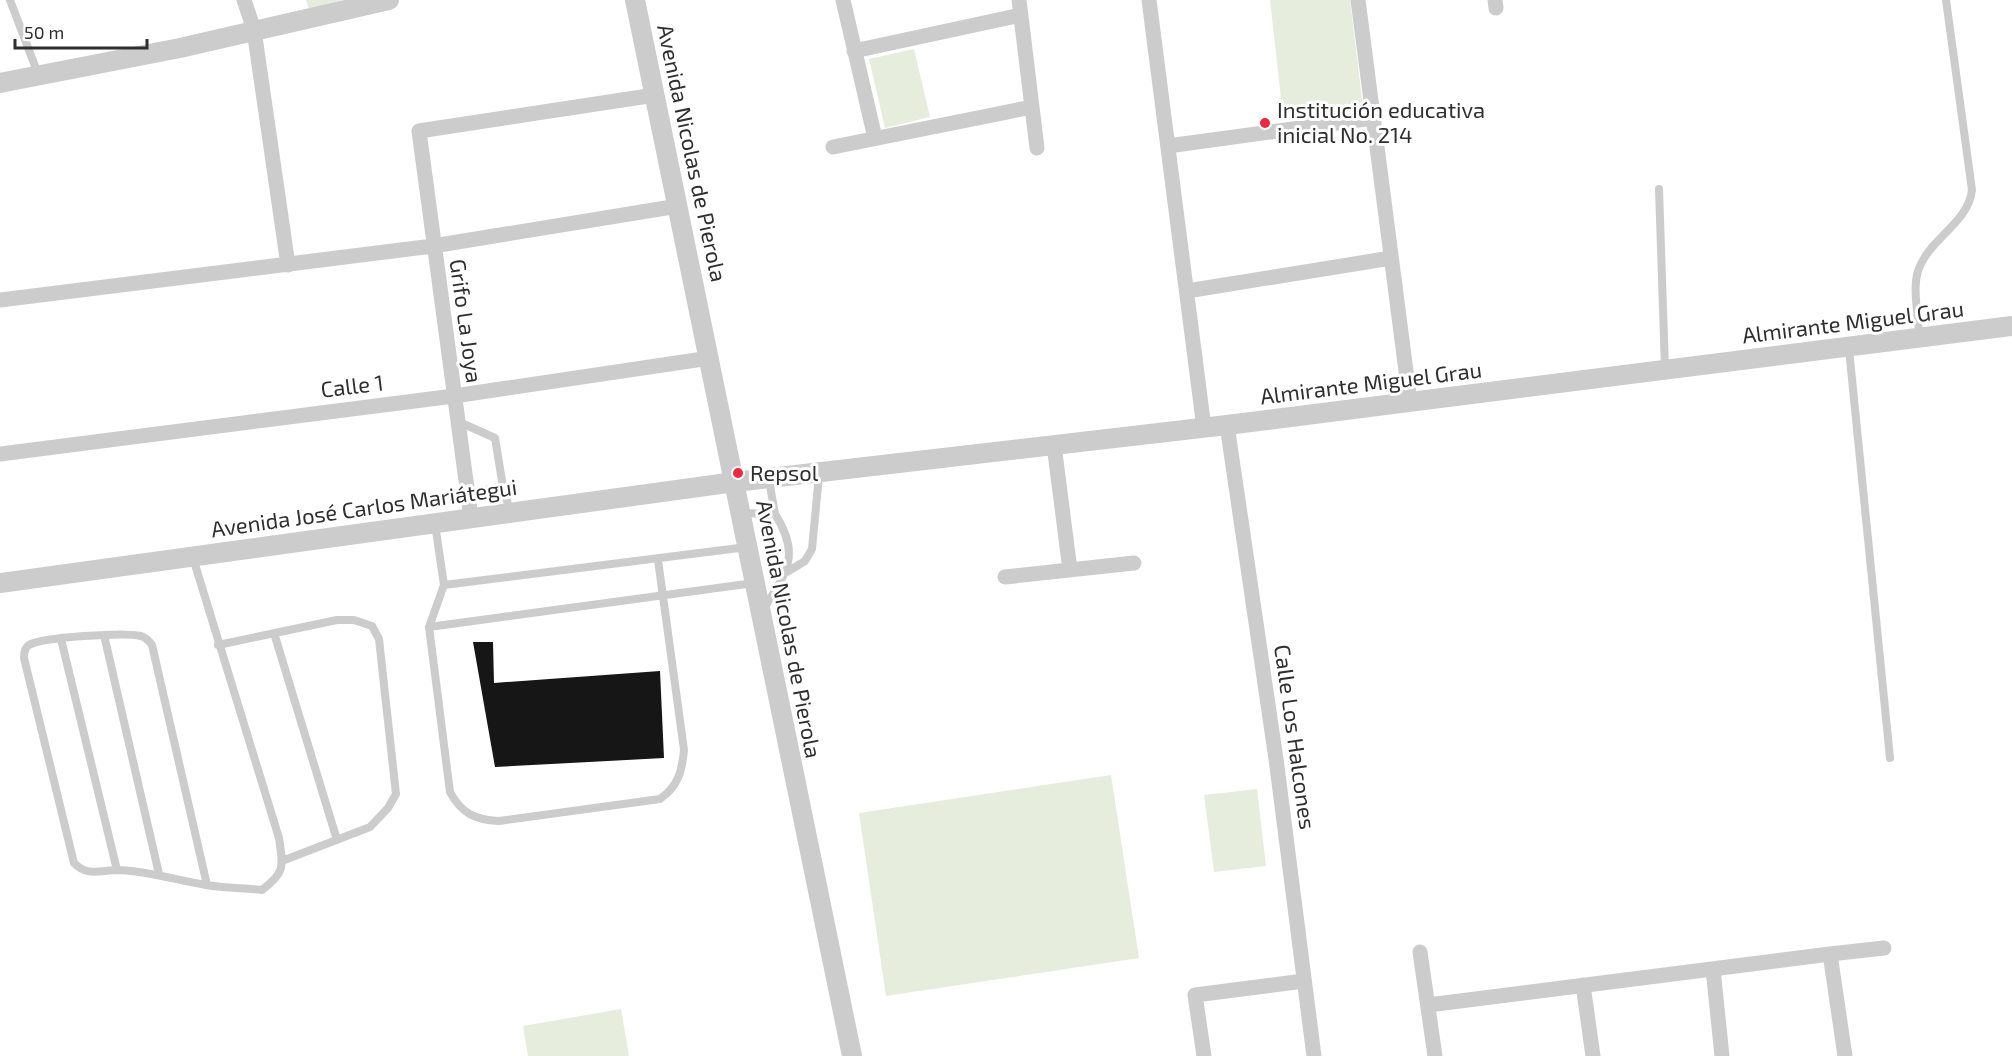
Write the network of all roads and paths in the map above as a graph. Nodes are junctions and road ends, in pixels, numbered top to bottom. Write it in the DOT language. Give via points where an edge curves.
graph roads {
  1 [pos="10,0"];
  2 [pos="244,0"];
  3 [pos="389,0"];
  4 [pos="635,0"];
  5 [pos="843,0"];
  6 [pos="1149,0"];
  7 [pos="1358,0"];
  8 [pos="1946,0"];
  9 [pos="1020,7"];
  10 [pos="254,30"];
  11 [pos="854,51"];
  12 [pos="38,75"];
  13 [pos="0,83"];
  14 [pos="655,94"];
  15 [pos="1032,106"];
  16 [pos="1373,118"];
  17 [pos="875,138"];
  18 [pos="1168,146"];
  19 [pos="833,147"];
  20 [pos="1037,148"];
  21 [pos="1659,189"];
  22 [pos="678,206"];
  23 [pos="433,246"];
  24 [pos="1392,258"];
  25 [pos="288,265"];
  26 [pos="1187,291"];
  27 [pos="0,300"];
  28 [pos="2012,326"];
  29 [pos="1919,338"];
  30 [pos="1849,347"];
  31 [pos="710,358"];
  32 [pos="1665,370"];
  33 [pos="454,396"];
  34 [pos="1410,402"];
  35 [pos="457,421"];
  36 [pos="1227,425"];
  37 [pos="1204,428"];
  38 [pos="1053,446"];
  39 [pos="0,454"];
  40 [pos="819,473"];
  41 [pos="769,478"];
  42 [pos="735,482"];
  43 [pos="503,487"];
  44 [pos="467,493"];
  45 [pos="511,512"];
  46 [pos="741,513"];
  47 [pos="775,514"];
  48 [pos="471,518"];
  49 [pos="435,523"];
  50 [pos="748,547"];
  51 [pos="193,556"];
  52 [pos="658,560"];
  53 [pos="1134,563"];
  54 [pos="1070,570"];
  55 [pos="787,572"];
  56 [pos="1005,577"];
  57 [pos="0,583"];
  58 [pos="756,583"];
  59 [pos="444,585"];
  60 [pos="663,597"];
  61 [pos="761,612"];
  62 [pos="429,627"];
  63 [pos="274,633"];
  64 [pos="104,635"];
  65 [pos="62,639"];
  66 [pos="219,645"];
  67 [pos="1890,758"];
  68 [pos="337,840"];
  69 [pos="282,861"];
  70 [pos="117,870"];
  71 [pos="159,874"];
  72 [pos="207,885"];
  73 [pos="1884,948"];
  74 [pos="1420,952"];
  75 [pos="1830,954"];
  76 [pos="1713,969"];
  77 [pos="1304,981"];
  78 [pos="1583,985"];
  79 [pos="1428,1005"];
  80 [pos="852,1056"];
  81 [pos="1204,1056"];
  82 [pos="1314,1056"];
  83 [pos="1435,1056"];
  84 [pos="1593,1056"];
  85 [pos="1722,1056"];
  86 [pos="1845,1056"];
  1 -- 12 [label="lane"];
  2 -- 10 [label="street"];
  3 -- 10 [label="street"];
  4 -- 14 [label="street, Avenida Nicolas de Pierola"];
  5 -- 11 [label="street"];
  6 -- 18 [label="street"];
  7 -- 16 [label="street"];
  8 -- 29 [label="lane" via="1972,190 1971,201 1929,249 1919,268 1915,282"];
  9 -- 11 [label="street"];
  9 -- 15 [label="street"];
  10 -- 12 [label="street"];
  10 -- 25 [label="street"];
  11 -- 17 [label="street"];
  12 -- 13 [label="street"];
  14 -- 22 [label="street, Avenida Nicolas de Pierola"];
  14 -- 23 [label="street, Grifo La Joya" via="419,131"];
  15 -- 17 [label="street"];
  15 -- 20 [label="street"];
  16 -- 18 [label="street"];
  16 -- 24 [label="street"];
  17 -- 19 [label="street"];
  18 -- 26 [label="street"];
  21 -- 32 [label="lane"];
  22 -- 23 [label="street"];
  22 -- 31 [label="street, Avenida Nicolas de Pierola"];
  23 -- 25 [label="street"];
  23 -- 33 [label="street, Grifo La Joya"];
  24 -- 26 [label="street"];
  24 -- 34 [label="street"];
  25 -- 27 [label="street"];
  26 -- 37 [label="street"];
  28 -- 29 [label="street, Almirante Miguel Grau"];
  29 -- 30 [label="street, Almirante Miguel Grau"];
  30 -- 32 [label="street, Almirante Miguel Grau"];
  30 -- 67 [label="lane"];
  31 -- 33 [label="street, Calle 1"];
  31 -- 42 [label="street, Avenida Nicolas de Pierola"];
  32 -- 34 [label="street, Almirante Miguel Grau"];
  33 -- 35 [label="street, Grifo La Joya"];
  33 -- 39 [label="street, Calle 1"];
  34 -- 36 [label="street, Almirante Miguel Grau"];
  35 -- 43 [label="lane" via="495,438"];
  35 -- 44 [label="street, Grifo La Joya"];
  36 -- 37 [label="street, Almirante Miguel Grau"];
  36 -- 77 [label="street, Calle Los Halcones"];
  37 -- 38 [label="street, Almirante Miguel Grau"];
  38 -- 40 [label="street, Almirante Miguel Grau"];
  38 -- 54 [label="street"];
  40 -- 41 [label="street, Almirante Miguel Grau"];
  40 -- 55 [label="lane" via="812,549 805,561"];
  41 -- 42 [label="street, Almirante Miguel Grau"];
  41 -- 47 [label="lane"];
  42 -- 45 [label="street, Avenida José Carlos Mariátegui"];
  42 -- 46 [label="street, Avenida Nicolas de Pierola"];
  43 -- 44 [label="lane"];
  43 -- 45 [label="lane"];
  44 -- 48 [label="street, Grifo La Joya"];
  45 -- 48 [label="street, Avenida José Carlos Mariátegui"];
  46 -- 47 [label="lane"];
  46 -- 50 [label="street, Avenida Nicolas de Pierola"];
  47 -- 55 [label="lane" via="786,533"];
  48 -- 49 [label="street, Avenida José Carlos Mariátegui"];
  49 -- 51 [label="street, Avenida José Carlos Mariátegui"];
  49 -- 59 [label="lane"];
  50 -- 52 [label="lane"];
  50 -- 58 [label="street, Avenida Nicolas de Pierola"];
  51 -- 57 [label="street, Avenida José Carlos Mariátegui"];
  51 -- 66 [label="lane"];
  52 -- 59 [label="lane"];
  52 -- 60 [label="lane"];
  53 -- 54 [label="street"];
  54 -- 56 [label="street"];
  55 -- 61 [label="lane"];
  58 -- 60 [label="lane"];
  58 -- 61 [label="street, Avenida Nicolas de Pierola"];
  59 -- 62 [label="lane"];
  60 -- 62 [label="lane"];
  60 -- 62 [label="lane" via="684,750 679,778 672,790 660,799 499,821 469,815 458,807 450,792"];
  61 -- 80 [label="street, Avenida Nicolas de Pierola"];
  63 -- 66 [label="lane"];
  63 -- 68 [label="lane"];
  63 -- 68 [label="lane" via="354,620 372,626 379,639 396,794 370,827"];
  64 -- 65 [label="lane"];
  64 -- 71 [label="lane"];
  64 -- 72 [label="lane" via="140,636 152,645"];
  65 -- 70 [label="lane"];
  65 -- 70 [label="lane" via="29,645 24,658 74,863 87,872"];
  66 -- 69 [label="lane" via="279,838"];
  68 -- 69 [label="lane"];
  69 -- 72 [label="lane" via="278,878 262,890"];
  70 -- 71 [label="lane"];
  71 -- 72 [label="lane"];
  73 -- 75 [label="street"];
  74 -- 79 [label="street"];
  75 -- 76 [label="street"];
  75 -- 86 [label="street"];
  76 -- 78 [label="street"];
  76 -- 85 [label="street"];
  77 -- 81 [label="street" via="1195,995"];
  77 -- 82 [label="street, Calle Los Halcones"];
  78 -- 79 [label="street"];
  78 -- 84 [label="street"];
  79 -- 83 [label="street"];
}
